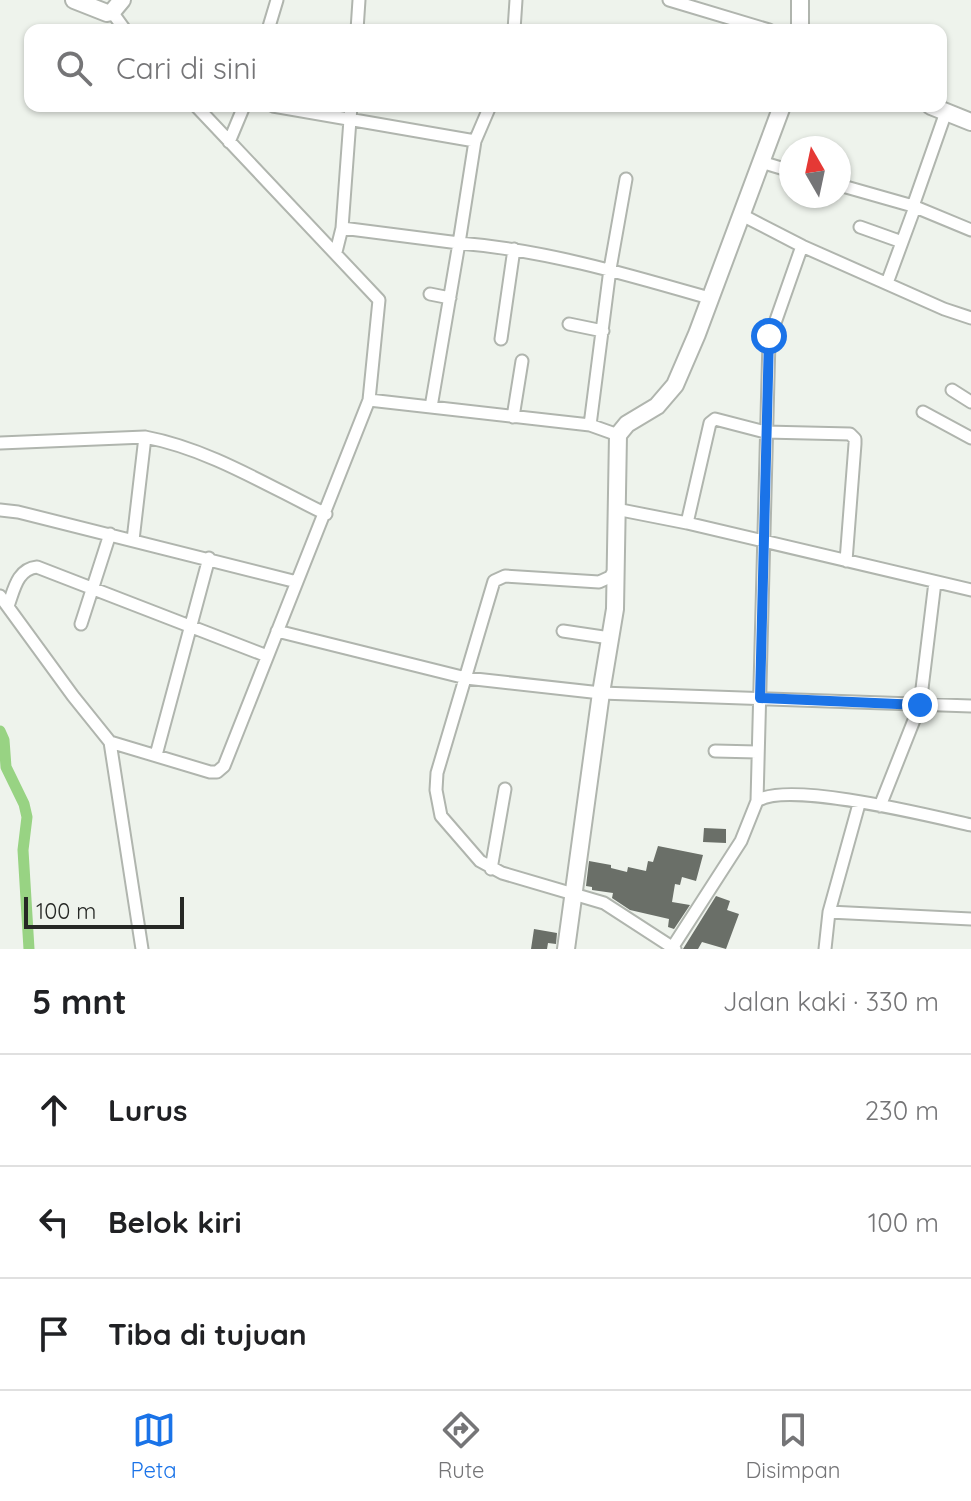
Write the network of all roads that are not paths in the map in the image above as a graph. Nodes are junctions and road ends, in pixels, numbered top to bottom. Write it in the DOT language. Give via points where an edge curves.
graph roads {
  1 [pos="74,0"];
  2 [pos="277,0"];
  3 [pos="359,0"];
  4 [pos="516,0"];
  5 [pos="669,0"];
  6 [pos="800,0"];
  7 [pos="117,6"];
  8 [pos="270,24"];
  9 [pos="357,24"];
  10 [pos="514,24"];
  11 [pos="749,24"];
  12 [pos="800,24"];
  13 [pos="202,112"];
  14 [pos="242,112"];
  15 [pos="351,112"];
  16 [pos="487,112"];
  17 [pos="780,112"];
  18 [pos="937,112"];
  19 [pos="946,112"];
  20 [pos="971,122"];
  21 [pos="475,141"];
  22 [pos="229,142"];
  23 [pos="761,162"];
  24 [pos="779,167"];
  25 [pos="626,179"];
  26 [pos="851,188"];
  27 [pos="914,206"];
  28 [pos="743,209"];
  29 [pos="860,227"];
  30 [pos="342,228"];
  31 [pos="971,230"];
  32 [pos="902,242"];
  33 [pos="459,243"];
  34 [pos="802,246"];
  35 [pos="514,249"];
  36 [pos="336,252"];
  37 [pos="610,269"];
  38 [pos="887,283"];
  39 [pos="430,294"];
  40 [pos="450,298"];
  41 [pos="709,298"];
  42 [pos="971,318"];
  43 [pos="569,324"];
  44 [pos="603,331"];
  45 [pos="501,339"];
  46 [pos="522,361"];
  47 [pos="952,390"];
  48 [pos="369,400"];
  49 [pos="971,402"];
  50 [pos="431,407"];
  51 [pos="923,412"];
  52 [pos="513,417"];
  53 [pos="590,425"];
  54 [pos="765,432"];
  55 [pos="618,435"];
  56 [pos="145,437"];
  57 [pos="971,438"];
  58 [pos="0,443"];
  59 [pos="616,509"];
  60 [pos="0,510"];
  61 [pos="326,514"];
  62 [pos="687,523"];
  63 [pos="110,534"];
  64 [pos="133,540"];
  65 [pos="764,542"];
  66 [pos="209,558"];
  67 [pos="846,561"];
  68 [pos="617,567"];
  69 [pos="297,582"];
  70 [pos="935,582"];
  71 [pos="92,589"];
  72 [pos="971,590"];
  73 [pos="4,601"];
  74 [pos="81,624"];
  75 [pos="190,626"];
  76 [pos="277,631"];
  77 [pos="563,631"];
  78 [pos="610,638"];
  79 [pos="267,656"];
  80 [pos="466,678"];
  81 [pos="601,693"];
  82 [pos="760,698"];
  83 [pos="920,705"];
  84 [pos="971,706"];
  85 [pos="110,742"];
  86 [pos="715,751"];
  87 [pos="757,752"];
  88 [pos="156,755"];
  89 [pos="505,789"];
  90 [pos="757,801"];
  91 [pos="859,804"];
  92 [pos="880,806"];
  93 [pos="971,825"];
  94 [pos="491,869"];
  95 [pos="574,895"];
  96 [pos="829,912"];
  97 [pos="971,919"];
  98 [pos="674,948"];
  99 [pos="142,949"];
  100 [pos="566,949"];
  101 [pos="825,949"];
  1 -- 7 [label="street" via="102,12"];
  2 -- 8 [label="street"];
  3 -- 9 [label="street"];
  4 -- 10 [label="street"];
  5 -- 11 [label="street"];
  6 -- 12 [label="street"];
  13 -- 22 [label="street"];
  14 -- 22 [label="street"];
  15 -- 21 [label="street"];
  15 -- 30 [label="street"];
  16 -- 21 [label="street"];
  17 -- 23 [label="street"];
  18 -- 27 [label="street"];
  19 -- 20 [label="street"];
  21 -- 33 [label="street"];
  22 -- 36 [label="street"];
  23 -- 24 [label="street"];
  23 -- 28 [label="street"];
  25 -- 37 [label="street"];
  26 -- 27 [label="street"];
  27 -- 31 [label="street"];
  27 -- 32 [label="street"];
  28 -- 34 [label="street"];
  28 -- 41 [label="street"];
  29 -- 32 [label="street"];
  30 -- 33 [label="street"];
  30 -- 36 [label="street"];
  32 -- 38 [label="street"];
  33 -- 35 [label="street"];
  33 -- 40 [label="street"];
  34 -- 38 [label="street"];
  34 -- 54 [label="street" via="769,336"];
  35 -- 37 [label="street"];
  35 -- 45 [label="street"];
  36 -- 48 [label="street" via="380,303"];
  37 -- 41 [label="street"];
  37 -- 44 [label="street"];
  38 -- 42 [label="street"];
  39 -- 40 [label="street"];
  40 -- 50 [label="street"];
  41 -- 55 [label="street" via="669,395"];
  43 -- 44 [label="street"];
  44 -- 53 [label="street"];
  46 -- 52 [label="street"];
  47 -- 49 [label="street"];
  48 -- 50 [label="street"];
  48 -- 61 [label="street"];
  50 -- 52 [label="street"];
  51 -- 57 [label="street"];
  52 -- 53 [label="street"];
  53 -- 55 [label="street"];
  54 -- 62 [label="street" via="718,418 710,423"];
  54 -- 65 [label="street"];
  54 -- 67 [label="street" via="850,434 855,439"];
  55 -- 59 [label="street"];
  56 -- 58 [label="street"];
  56 -- 61 [label="street" via="196,451"];
  56 -- 64 [label="street"];
  59 -- 62 [label="street"];
  59 -- 68 [label="street"];
  60 -- 63 [label="street"];
  61 -- 69 [label="street"];
  62 -- 65 [label="street"];
  63 -- 64 [label="street"];
  63 -- 71 [label="street"];
  64 -- 66 [label="street"];
  65 -- 67 [label="street"];
  65 -- 82 [label="street"];
  66 -- 69 [label="street"];
  66 -- 75 [label="street"];
  67 -- 70 [label="street"];
  68 -- 78 [label="street"];
  68 -- 80 [label="street" via="599,582 505,576 494,581"];
  69 -- 76 [label="street"];
  70 -- 72 [label="street"];
  70 -- 83 [label="street"];
  71 -- 73 [label="street" via="28,568"];
  71 -- 74 [label="street"];
  71 -- 75 [label="street"];
  73 -- 85 [label="street"];
  75 -- 79 [label="street"];
  75 -- 88 [label="street"];
  76 -- 79 [label="street"];
  76 -- 80 [label="street"];
  77 -- 78 [label="street"];
  78 -- 81 [label="street"];
  79 -- 88 [label="street" via="221,770 210,772"];
  80 -- 81 [label="street"];
  80 -- 94 [label="street" via="437,773 438,805 461,841"];
  81 -- 82 [label="street"];
  81 -- 95 [label="street"];
  82 -- 83 [label="street"];
  82 -- 87 [label="street"];
  83 -- 84 [label="street"];
  83 -- 92 [label="street"];
  85 -- 88 [label="street"];
  85 -- 99 [label="street"];
  86 -- 87 [label="street"];
  87 -- 90 [label="street"];
  89 -- 94 [label="street"];
  90 -- 91 [label="street" via="795,793"];
  90 -- 98 [label="street" via="741,841"];
  91 -- 92 [label="street"];
  91 -- 96 [label="street"];
  92 -- 93 [label="street"];
  94 -- 95 [label="street"];
  95 -- 98 [label="street" via="616,908"];
  95 -- 100 [label="street"];
  96 -- 97 [label="street"];
  96 -- 101 [label="street"];
}
